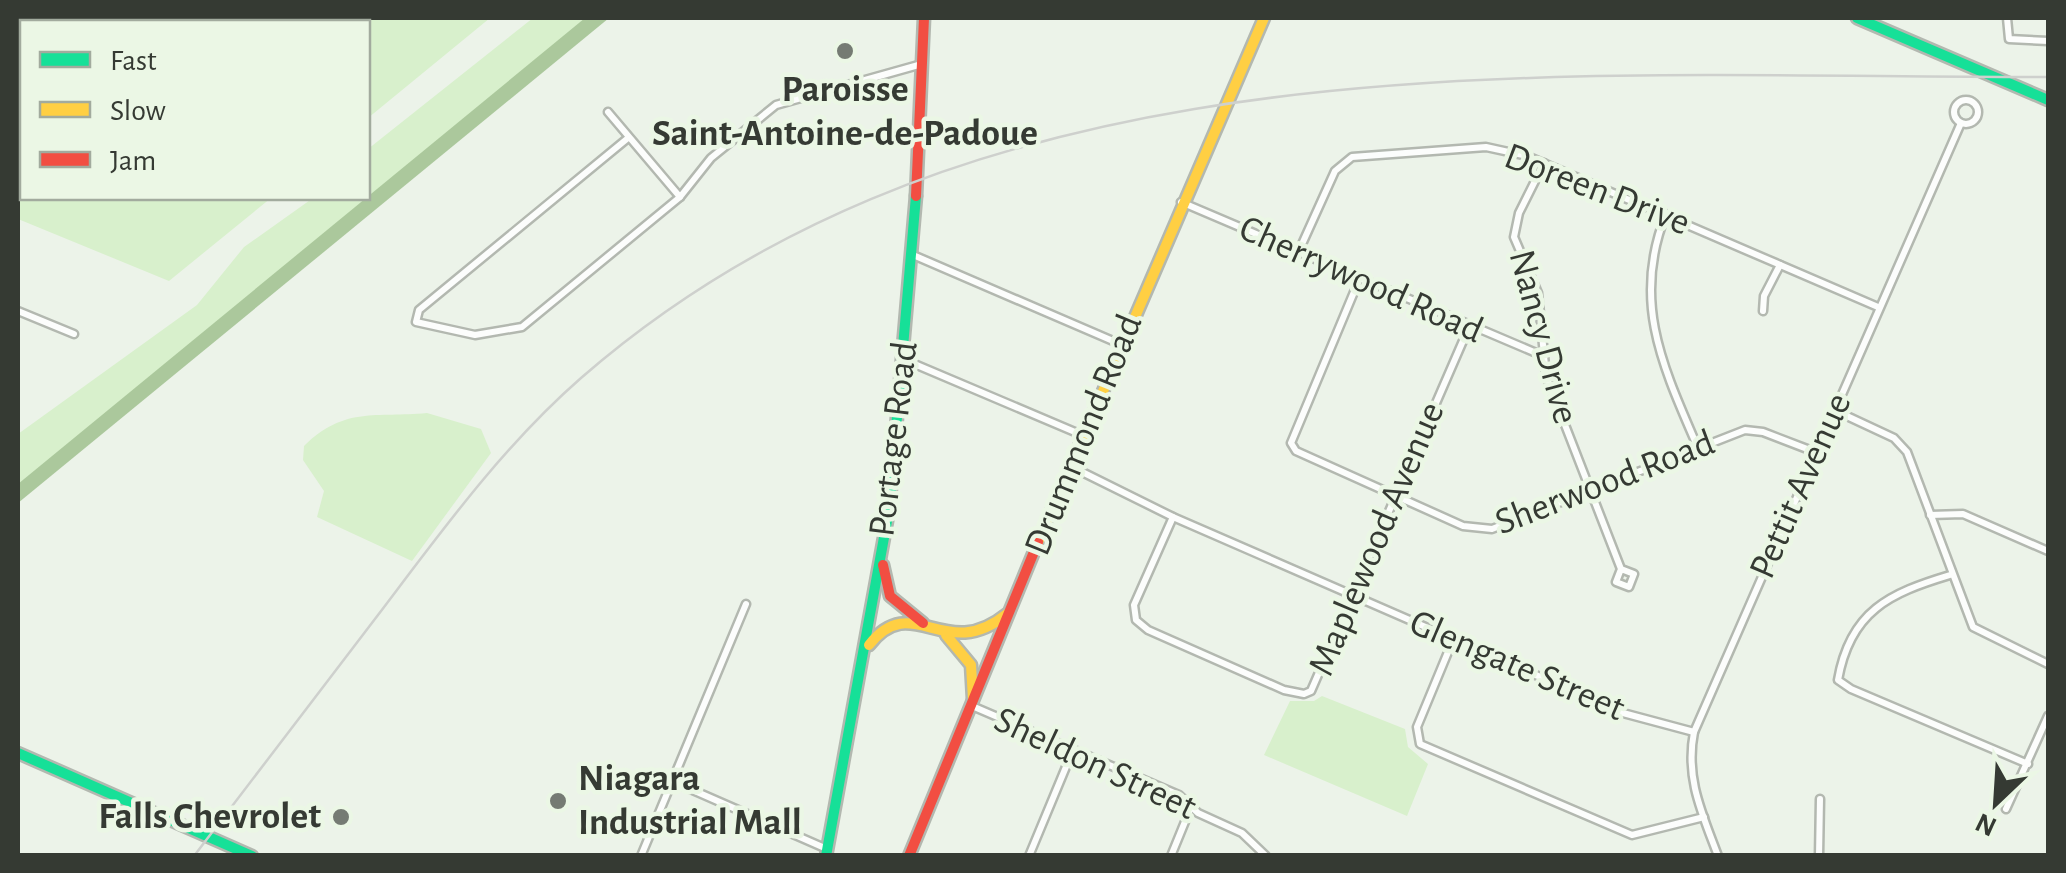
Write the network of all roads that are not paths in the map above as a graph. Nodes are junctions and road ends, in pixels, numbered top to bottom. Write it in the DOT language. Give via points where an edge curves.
graph roads {
  1 [pos="924,18"];
  2 [pos="1264,18"];
  3 [pos="1857,18"];
  4 [pos="2007,18"];
  5 [pos="2048,40"];
  6 [pos="924,63"];
  7 [pos="2048,100"];
  8 [pos="608,112"];
  9 [pos="1961,123"];
  10 [pos="628,138"];
  11 [pos="1544,163"];
  12 [pos="680,197"];
  13 [pos="1181,202"];
  14 [pos="1666,214"];
  15 [pos="1298,253"];
  16 [pos="913,255"];
  17 [pos="1780,265"];
  18 [pos="1359,280"];
  19 [pos="1878,307"];
  20 [pos="18,311"];
  21 [pos="1763,311"];
  22 [pos="1469,328"];
  23 [pos="74,334"];
  24 [pos="1120,344"];
  25 [pos="1541,356"];
  26 [pos="905,360"];
  27 [pos="1834,410"];
  28 [pos="1083,436"];
  29 [pos="1698,448"];
  30 [pos="1815,452"];
  31 [pos="1070,466"];
  32 [pos="1591,490"];
  33 [pos="1396,496"];
  34 [pos="1930,514"];
  35 [pos="1173,517"];
  36 [pos="884,537"];
  37 [pos="2048,551"];
  38 [pos="1621,568"];
  39 [pos="1950,575"];
  40 [pos="1353,596"];
  41 [pos="746,604"];
  42 [pos="1012,608"];
  43 [pos="924,624"];
  44 [pos="944,633"];
  45 [pos="1453,640"];
  46 [pos="865,652"];
  47 [pos="2048,664"];
  48 [pos="972,706"];
  49 [pos="2048,716"];
  50 [pos="1694,732"];
  51 [pos="1072,750"];
  52 [pos="18,753"];
  53 [pos="2028,764"];
  54 [pos="672,782"];
  55 [pos="1820,799"];
  56 [pos="1191,808"];
  57 [pos="2006,809"];
  58 [pos="1704,817"];
  59 [pos="826,852"];
  60 [pos="252,856"];
  61 [pos="641,856"];
  62 [pos="909,856"];
  63 [pos="1029,856"];
  64 [pos="1171,856"];
  65 [pos="1266,856"];
  66 [pos="1718,856"];
  67 [pos="1820,856"];
  1 -- 6 [label="main road, Portage Road"];
  2 -- 13 [label="main road, Drummond Road"];
  3 -- 7 [label="main road"];
  4 -- 5 [label="street" via="2010,39"];
  6 -- 12 [label="street" via="776,105 711,158"];
  6 -- 16 [label="main road, Portage Road"];
  8 -- 10 [label="street"];
  9 -- 19 [label="street, Pettit Avenue"];
  10 -- 12 [label="street"];
  10 -- 12 [label="street" via="419,310 416,322 475,336 522,327"];
  11 -- 14 [label="street, Doreen Drive"];
  11 -- 15 [label="street, Doreen Drive" via="1486,147 1352,157 1335,172"];
  11 -- 25 [label="street, Nancy Drive" via="1514,237 1538,293"];
  13 -- 15 [label="street, Cherrywood Road"];
  13 -- 24 [label="main road, Drummond Road"];
  14 -- 17 [label="street, Doreen Drive"];
  14 -- 29 [label="street" via="1649,265 1655,341"];
  15 -- 18 [label="street, Cherrywood Road"];
  16 -- 24 [label="street"];
  16 -- 26 [label="main road, Portage Road"];
  17 -- 19 [label="street, Doreen Drive"];
  17 -- 21 [label="street"];
  18 -- 22 [label="street, Cherrywood Road"];
  18 -- 33 [label="street, Sherwood Road" via="1291,444"];
  19 -- 27 [label="street, Pettit Avenue"];
  20 -- 23 [label="street"];
  22 -- 25 [label="street, Cherrywood Road"];
  22 -- 33 [label="street, Maplewood Avenue"];
  24 -- 28 [label="main road, Drummond Road"];
  25 -- 32 [label="street, Nancy Drive"];
  26 -- 28 [label="street"];
  26 -- 36 [label="main road, Portage Road"];
  27 -- 30 [label="street, Pettit Avenue"];
  27 -- 34 [label="street" via="1901,444"];
  28 -- 31 [label="main road, Drummond Road"];
  29 -- 30 [label="street, Sherwood Road" via="1754,430"];
  29 -- 32 [label="street, Sherwood Road"];
  30 -- 50 [label="street, Pettit Avenue"];
  31 -- 35 [label="street, Glengate Street"];
  31 -- 42 [label="main road, Drummond Road"];
  32 -- 33 [label="street, Sherwood Road" via="1482,531"];
  32 -- 38 [label="street, Nancy Drive"];
  33 -- 40 [label="street, Maplewood Avenue"];
  34 -- 37 [label="street" via="1964,514"];
  34 -- 39 [label="street"];
  35 -- 40 [label="street, Glengate Street"];
  35 -- 40 [label="street, Maplewood Avenue" via="1134,605 1136,620 1199,652 1304,694 1318,683"];
  36 -- 43 [label="main road" via="890,596"];
  36 -- 46 [label="main road, Portage Road"];
  39 -- 47 [label="street" via="1973,627"];
  39 -- 53 [label="street" via="1876,604 1838,680"];
  40 -- 45 [label="street, Glengate Street"];
  41 -- 54 [label="street"];
  42 -- 44 [label="main road" via="980,635"];
  42 -- 48 [label="main road, Drummond Road"];
  43 -- 44 [label="main road"];
  43 -- 46 [label="main road" via="885,626"];
  44 -- 48 [label="main road" via="971,665"];
  45 -- 50 [label="street, Glengate Street" via="1623,713"];
  45 -- 58 [label="street" via="1417,726 1420,744 1632,835"];
  46 -- 59 [label="main road, Portage Road"];
  48 -- 51 [label="street, Sheldon Street"];
  48 -- 62 [label="main road, Drummond Road"];
  49 -- 53 [label="street"];
  50 -- 58 [label="street, Pettit Avenue" via="1690,770"];
  51 -- 56 [label="street, Sheldon Street" via="1178,795"];
  51 -- 63 [label="street"];
  52 -- 60 [label="main road"];
  53 -- 57 [label="street"];
  54 -- 59 [label="street"];
  54 -- 61 [label="street"];
  55 -- 67 [label="street"];
  56 -- 64 [label="street"];
  56 -- 65 [label="street, Sheldon Street" via="1242,832"];
  58 -- 66 [label="street, Pettit Avenue"];
}
